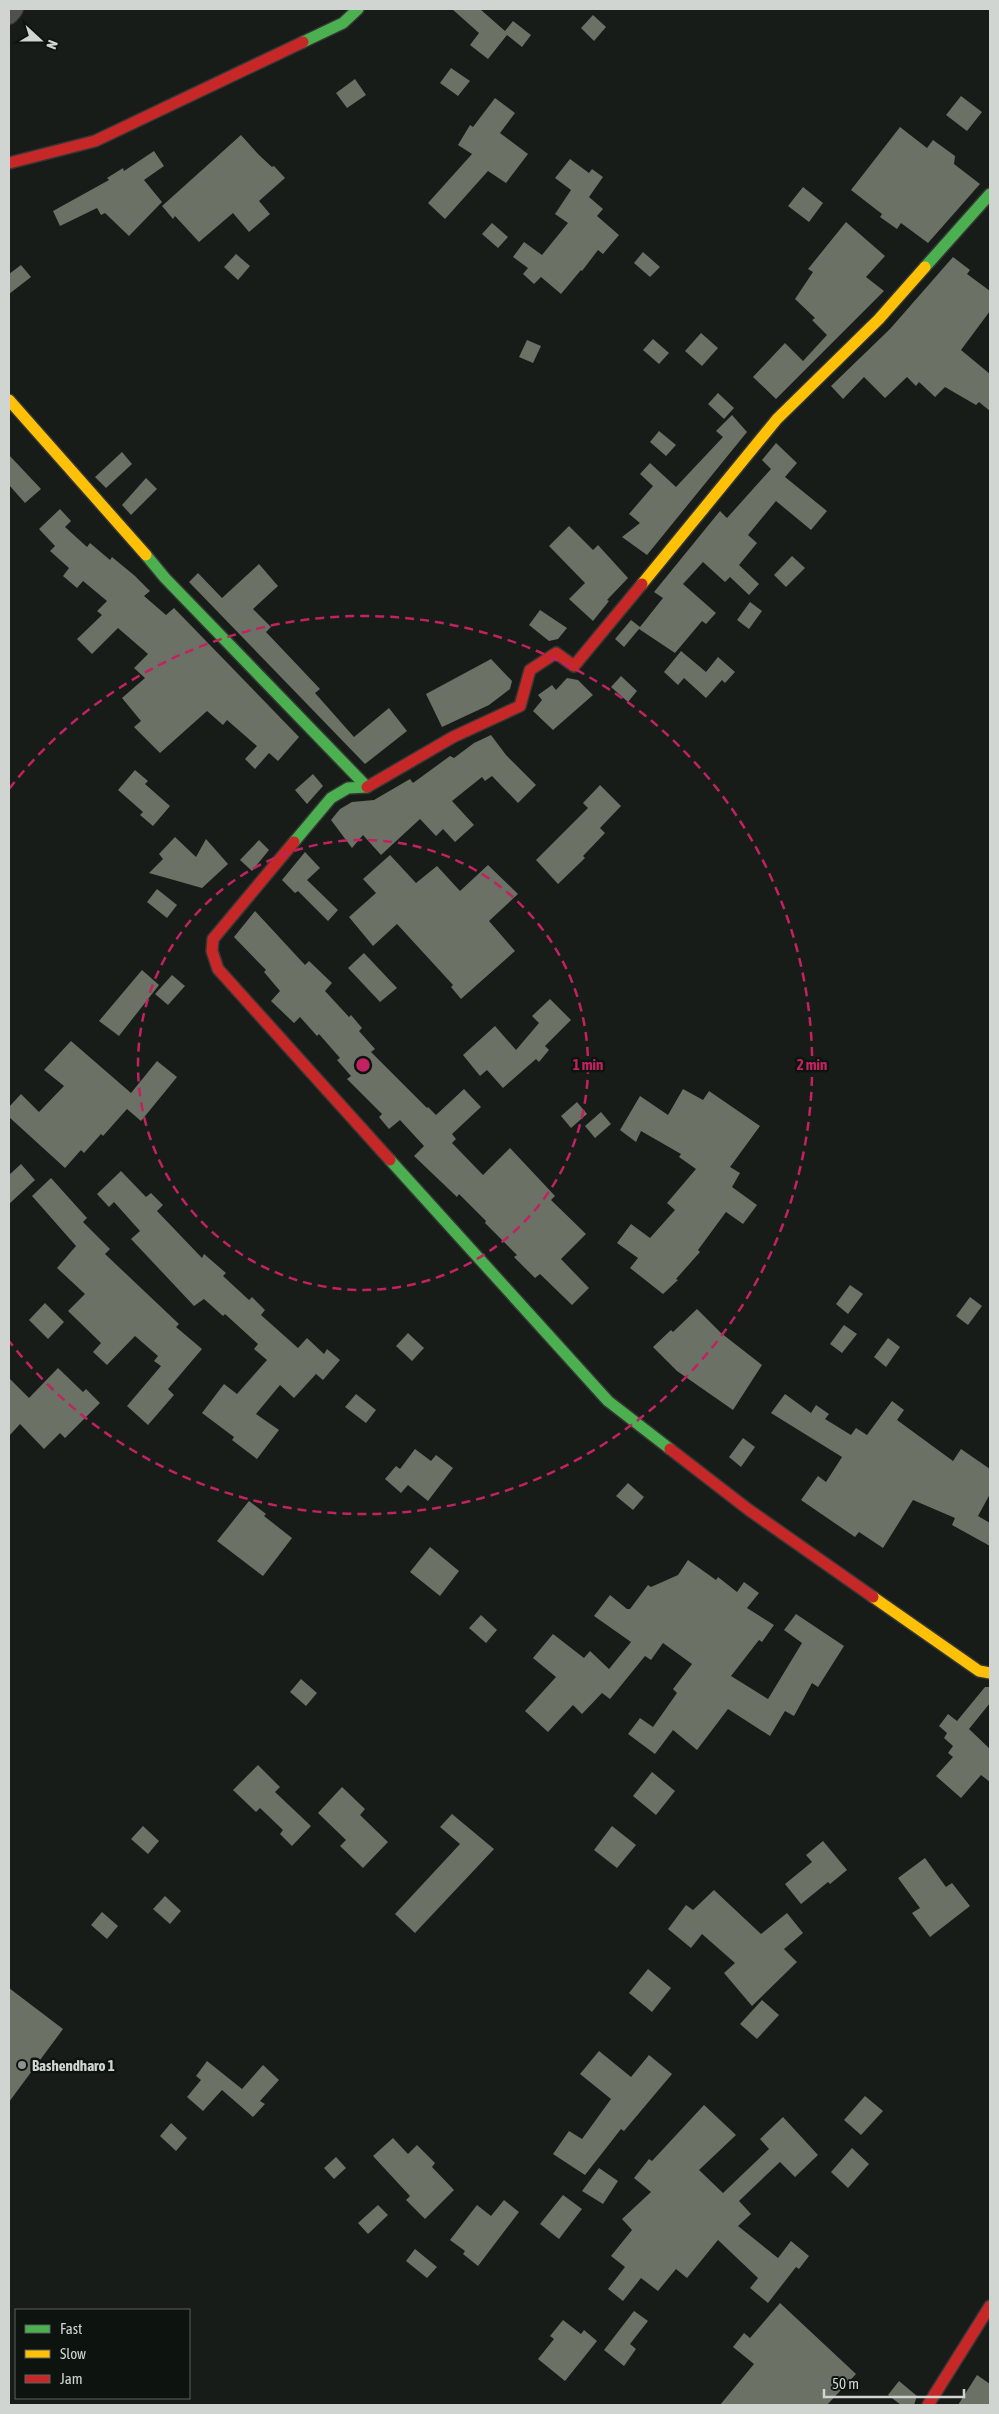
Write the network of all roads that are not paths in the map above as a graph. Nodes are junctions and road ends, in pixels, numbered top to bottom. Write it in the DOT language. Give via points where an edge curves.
graph roads {
  1 [pos="14,9"];
  2 [pos="358,9"];
  3 [pos="9,15"];
  4 [pos="9,163"];
  5 [pos="990,194"];
  6 [pos="9,400"];
  7 [pos="367,787"];
  8 [pos="990,1673"];
  9 [pos="990,2306"];
  10 [pos="928,2405"];
  1 -- 3 [label="street"];
  2 -- 4 [label="street" via="343,23 95,141"];
  5 -- 7 [label="street" via="879,319 777,419 574,666 556,652 530,670 520,706 453,737"];
  6 -- 7 [label="street" via="33,431 146,552 165,578"];
  7 -- 8 [label="street" via="348,788 331,798 212,939 218,969 608,1401 749,1510 979,1671"];
  9 -- 10 [label="street"];
}
